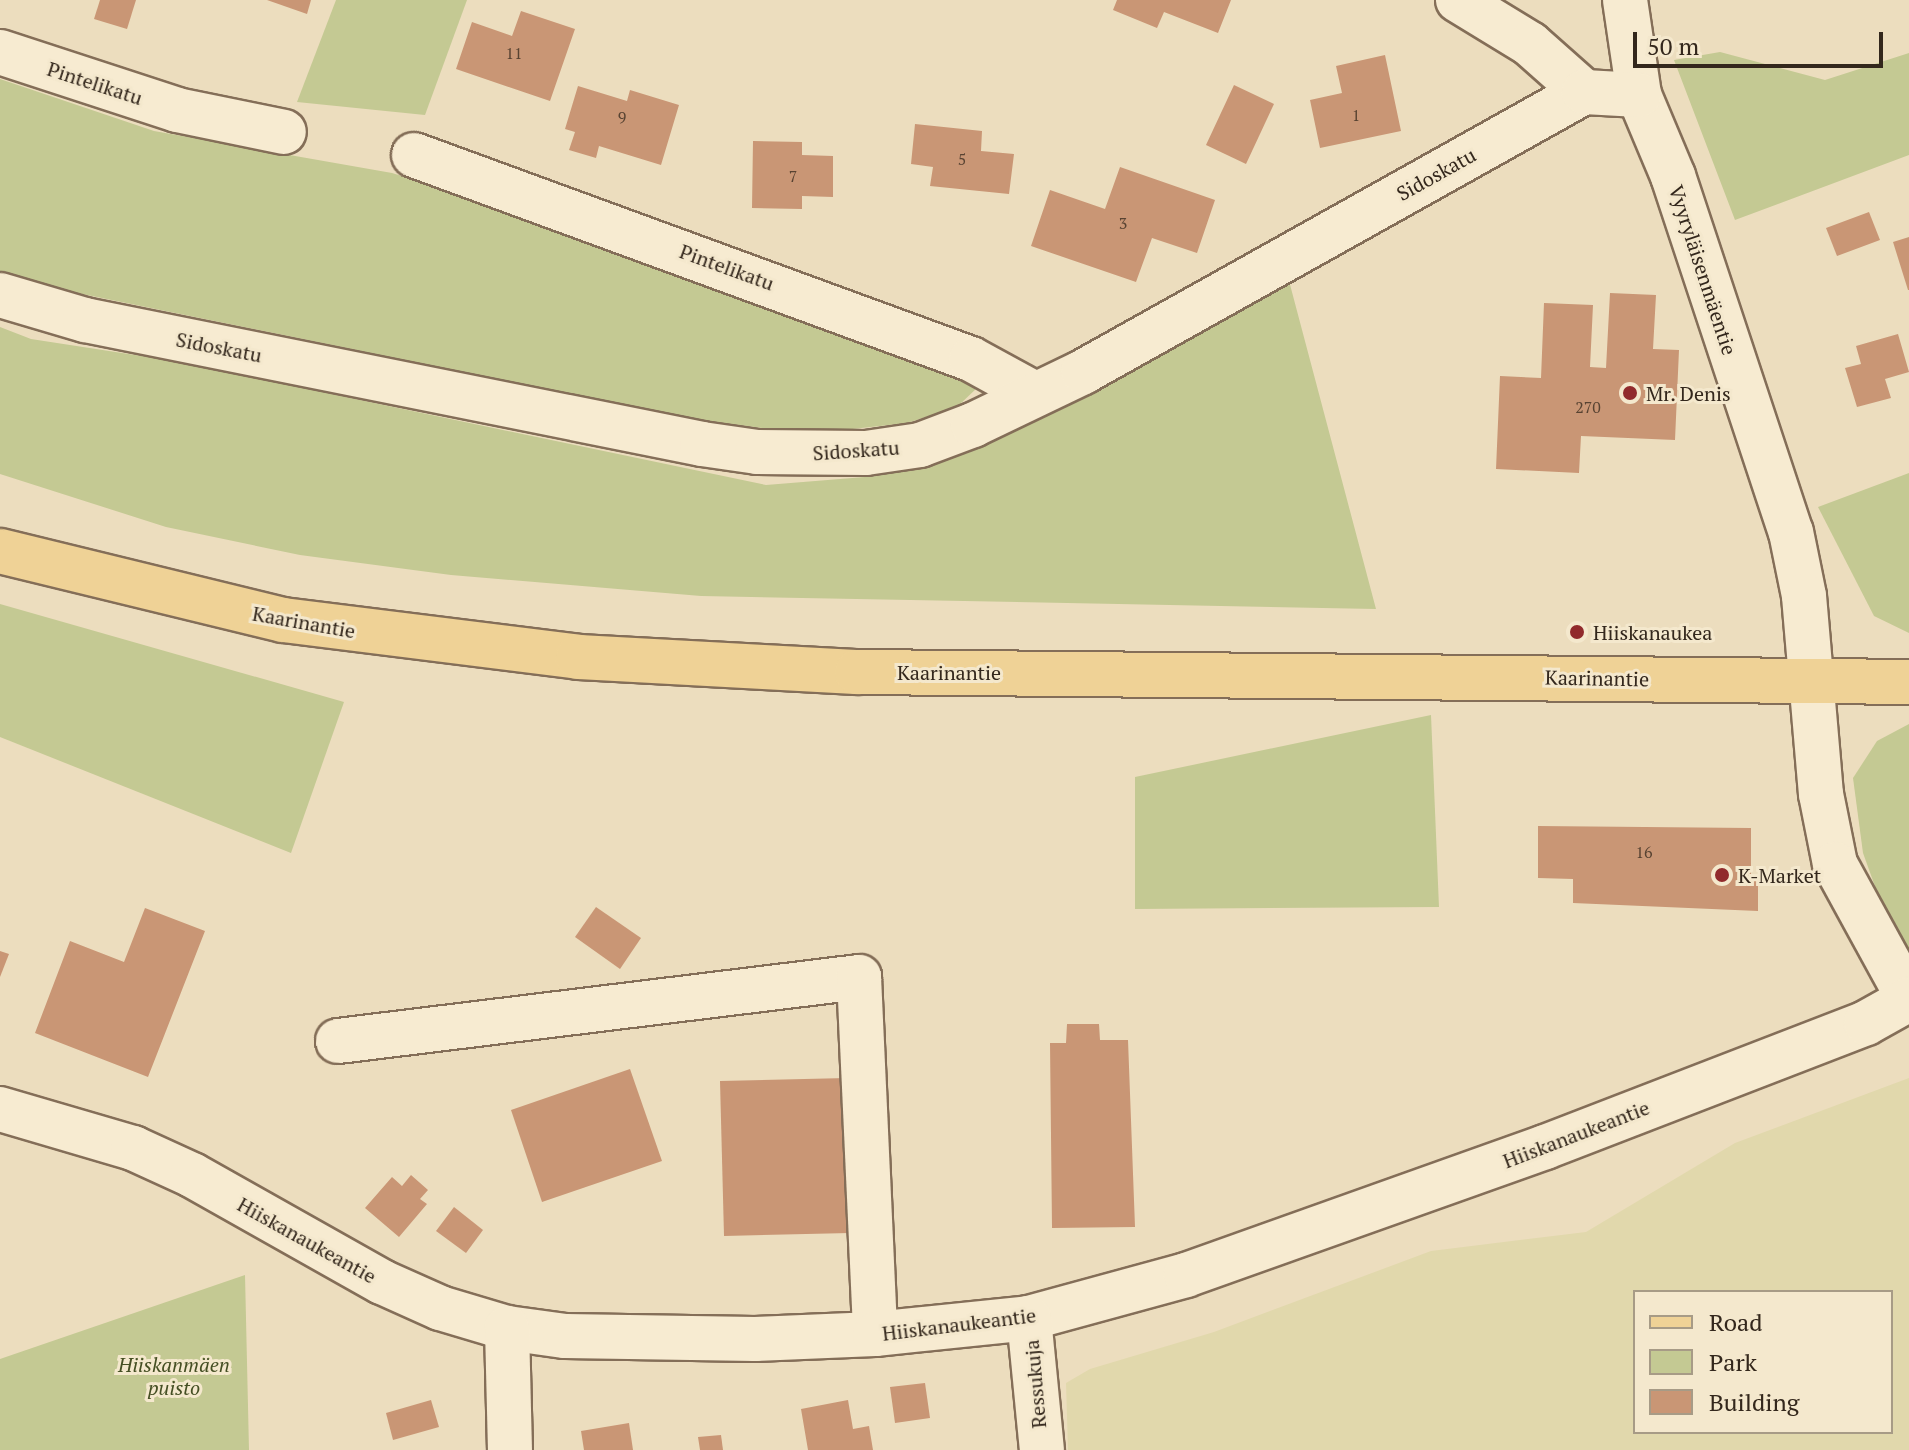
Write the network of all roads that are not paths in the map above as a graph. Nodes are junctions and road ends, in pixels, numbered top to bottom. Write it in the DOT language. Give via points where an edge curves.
graph roads {
  1 [pos="1458,0"];
  2 [pos="1625,0"];
  3 [pos="0,52"];
  4 [pos="1584,92"];
  5 [pos="1639,95"];
  6 [pos="284,132"];
  7 [pos="414,155"];
  8 [pos="0,295"];
  9 [pos="1033,393"];
  10 [pos="0,551"];
  11 [pos="1811,681"];
  12 [pos="1909,682"];
  13 [pos="1909,999"];
  14 [pos="338,1041"];
  15 [pos="0,1109"];
  16 [pos="1029,1318"];
  17 [pos="507,1328"];
  18 [pos="875,1334"];
  19 [pos="510,1450"];
  20 [pos="1042,1450"];
  1 -- 4 [label="street" via="1549,58"];
  2 -- 5 [label="street, Vyyryläisenmäentie"];
  3 -- 6 [label="street, Pintelikatu" via="177,110"];
  4 -- 5 [label="street"];
  4 -- 9 [label="street, Sidoskatu" via="1083,372"];
  5 -- 11 [label="street, Vyyryläisenmäentie" via="1673,176 1791,532 1804,596"];
  7 -- 9 [label="street, Pintelikatu" via="971,359"];
  8 -- 9 [label="street, Sidoskatu" via="101,323 757,452 866,453 920,445"];
  10 -- 11 [label="main road, Kaarinantie" via="283,620 578,657 857,672"];
  11 -- 12 [label="main road, Kaarinantie"];
  11 -- 13 [label="street, Hiiskanaukeantie" via="1821,794 1835,864"];
  13 -- 16 [label="street, Hiiskanaukeantie" via="1866,1023 1429,1190 1186,1275"];
  14 -- 18 [label="street" via="859,977"];
  15 -- 17 [label="street, Hiiskanaukeantie" via="133,1148 192,1175 382,1282 440,1308"];
  16 -- 18 [label="street, Hiiskanaukeantie"];
  16 -- 20 [label="street, Ressukuja"];
  17 -- 18 [label="street, Hiiskanaukeantie" via="565,1336 739,1339"];
  17 -- 19 [label="street"];
}
